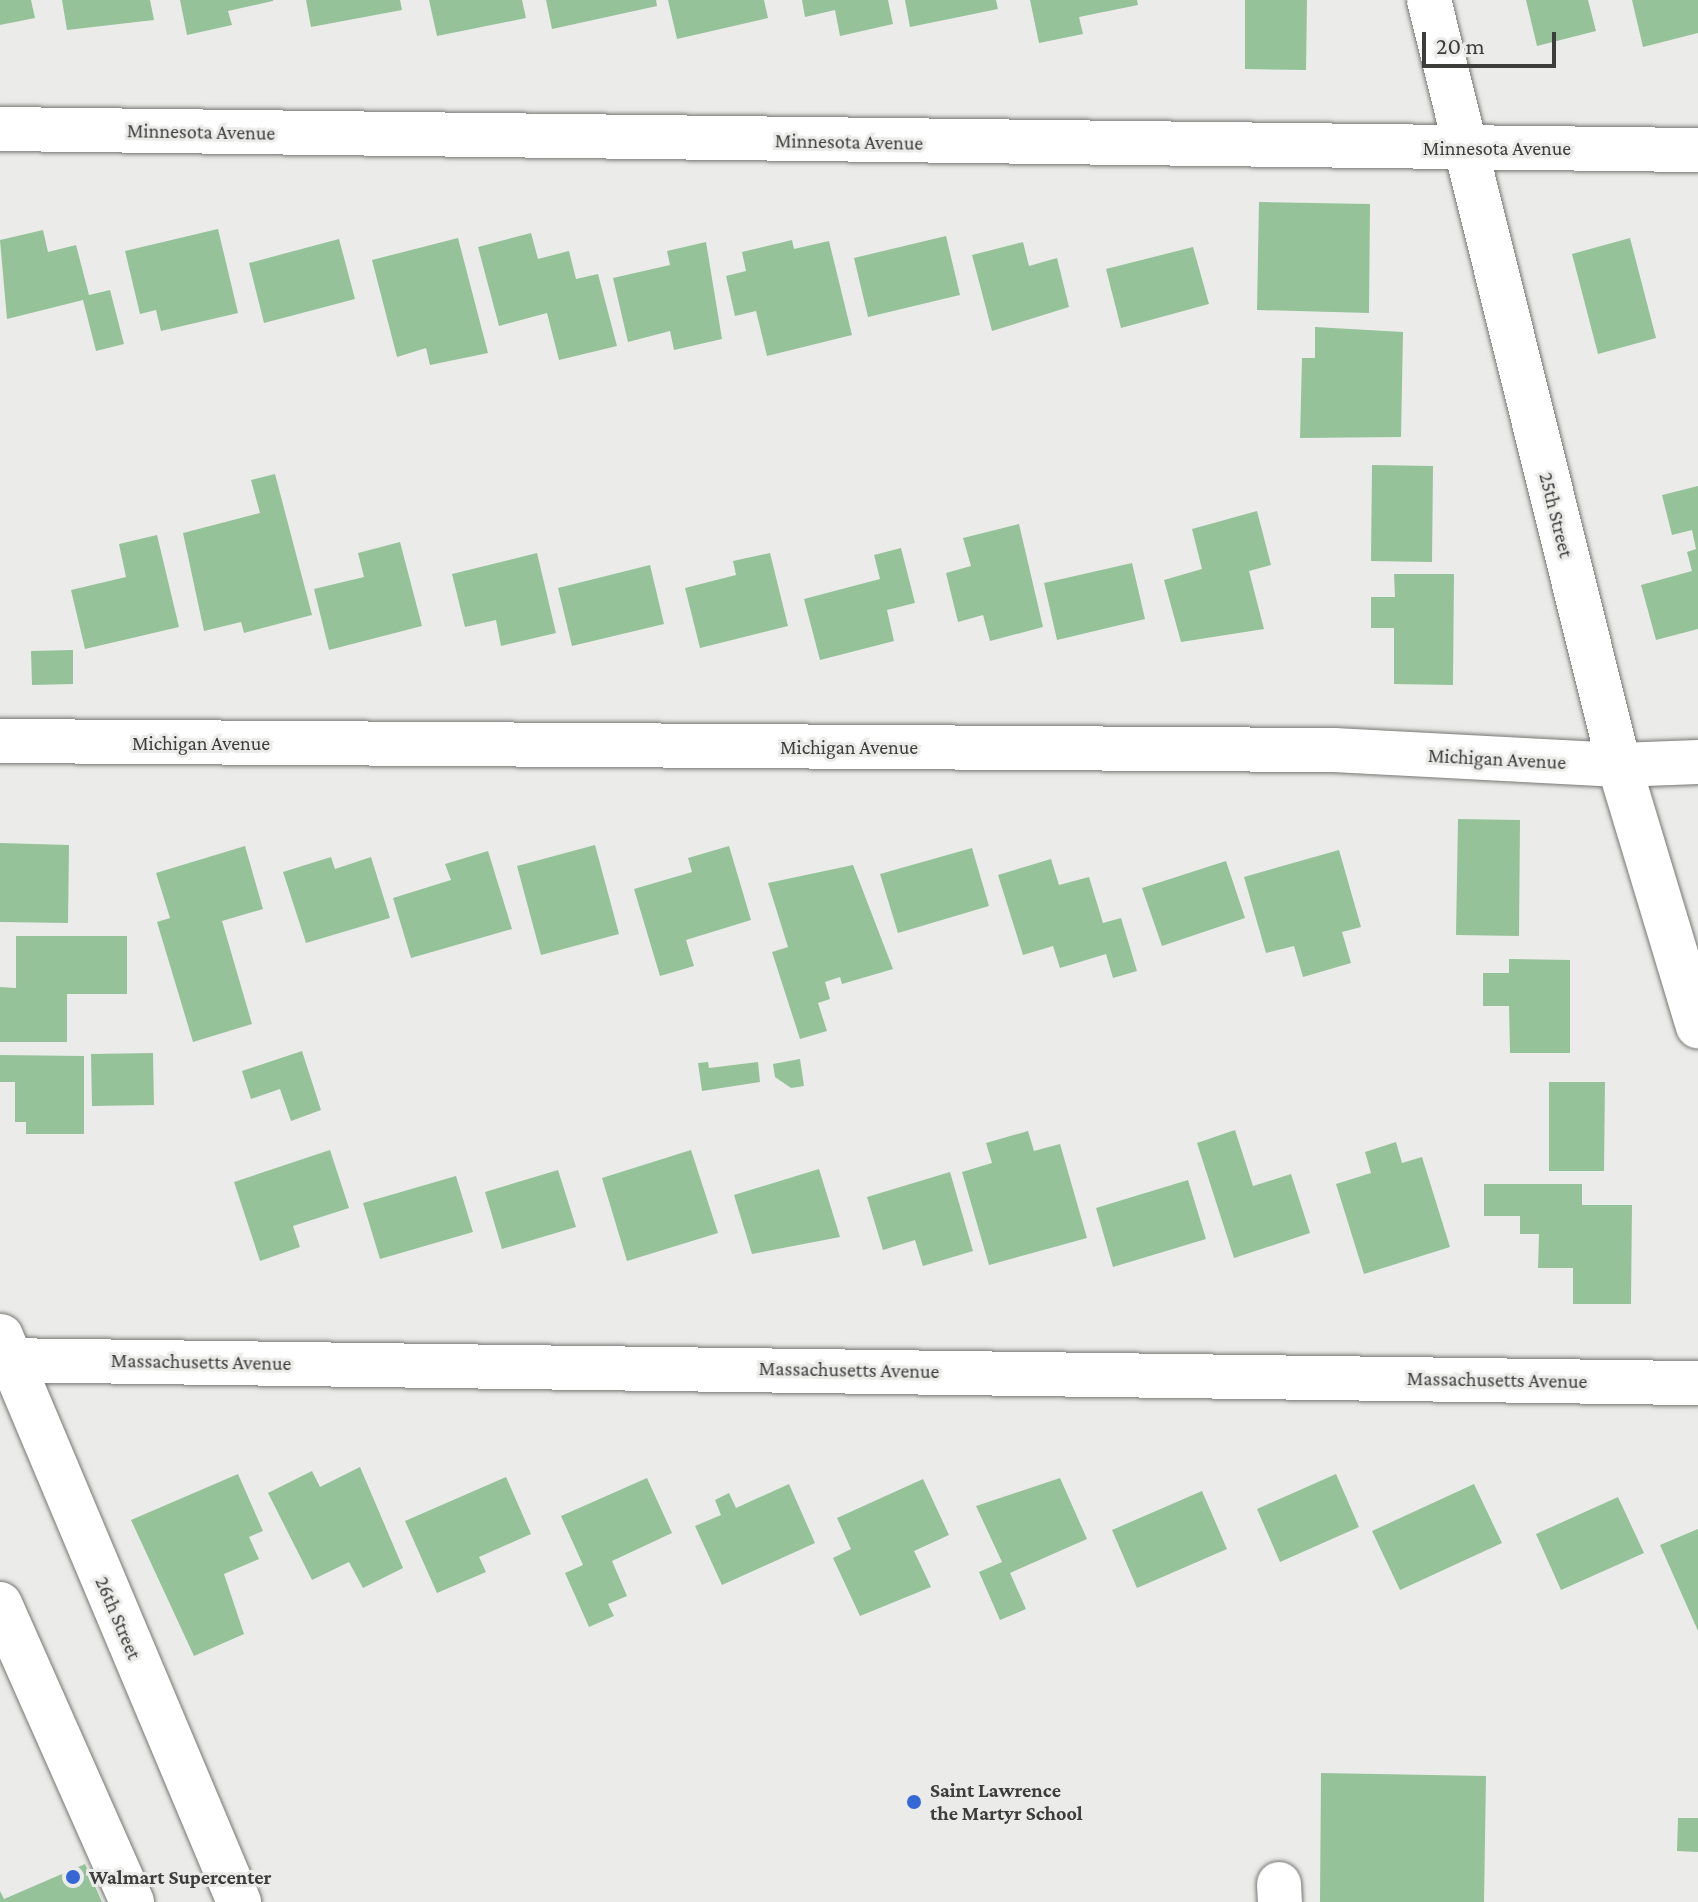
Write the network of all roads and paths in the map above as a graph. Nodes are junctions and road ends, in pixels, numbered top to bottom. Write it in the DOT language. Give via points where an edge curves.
graph roads {
  1 [pos="1429,0"];
  2 [pos="0,129"];
  3 [pos="1462,148"];
  4 [pos="1698,150"];
  5 [pos="0,741"];
  6 [pos="1698,762"];
  7 [pos="1619,765"];
  8 [pos="1698,1026"];
  9 [pos="3,1351"];
  10 [pos="1698,1383"];
  11 [pos="0,1604"];
  12 [pos="132,1902"];
  13 [pos="239,1902"];
  1 -- 3 [label="street, 25th Street"];
  2 -- 3 [label="street, Minnesota Avenue"];
  3 -- 4 [label="street, Minnesota Avenue"];
  3 -- 7 [label="street, 25th Street"];
  5 -- 7 [label="street, Michigan Avenue" via="1334,750"];
  6 -- 7 [label="street, Michigan Avenue"];
  7 -- 8 [label="street, 25th Street"];
  9 -- 10 [label="street, Massachusetts Avenue"];
  9 -- 13 [label="street, 26th Street"];
  11 -- 12 [label="street"];
}
